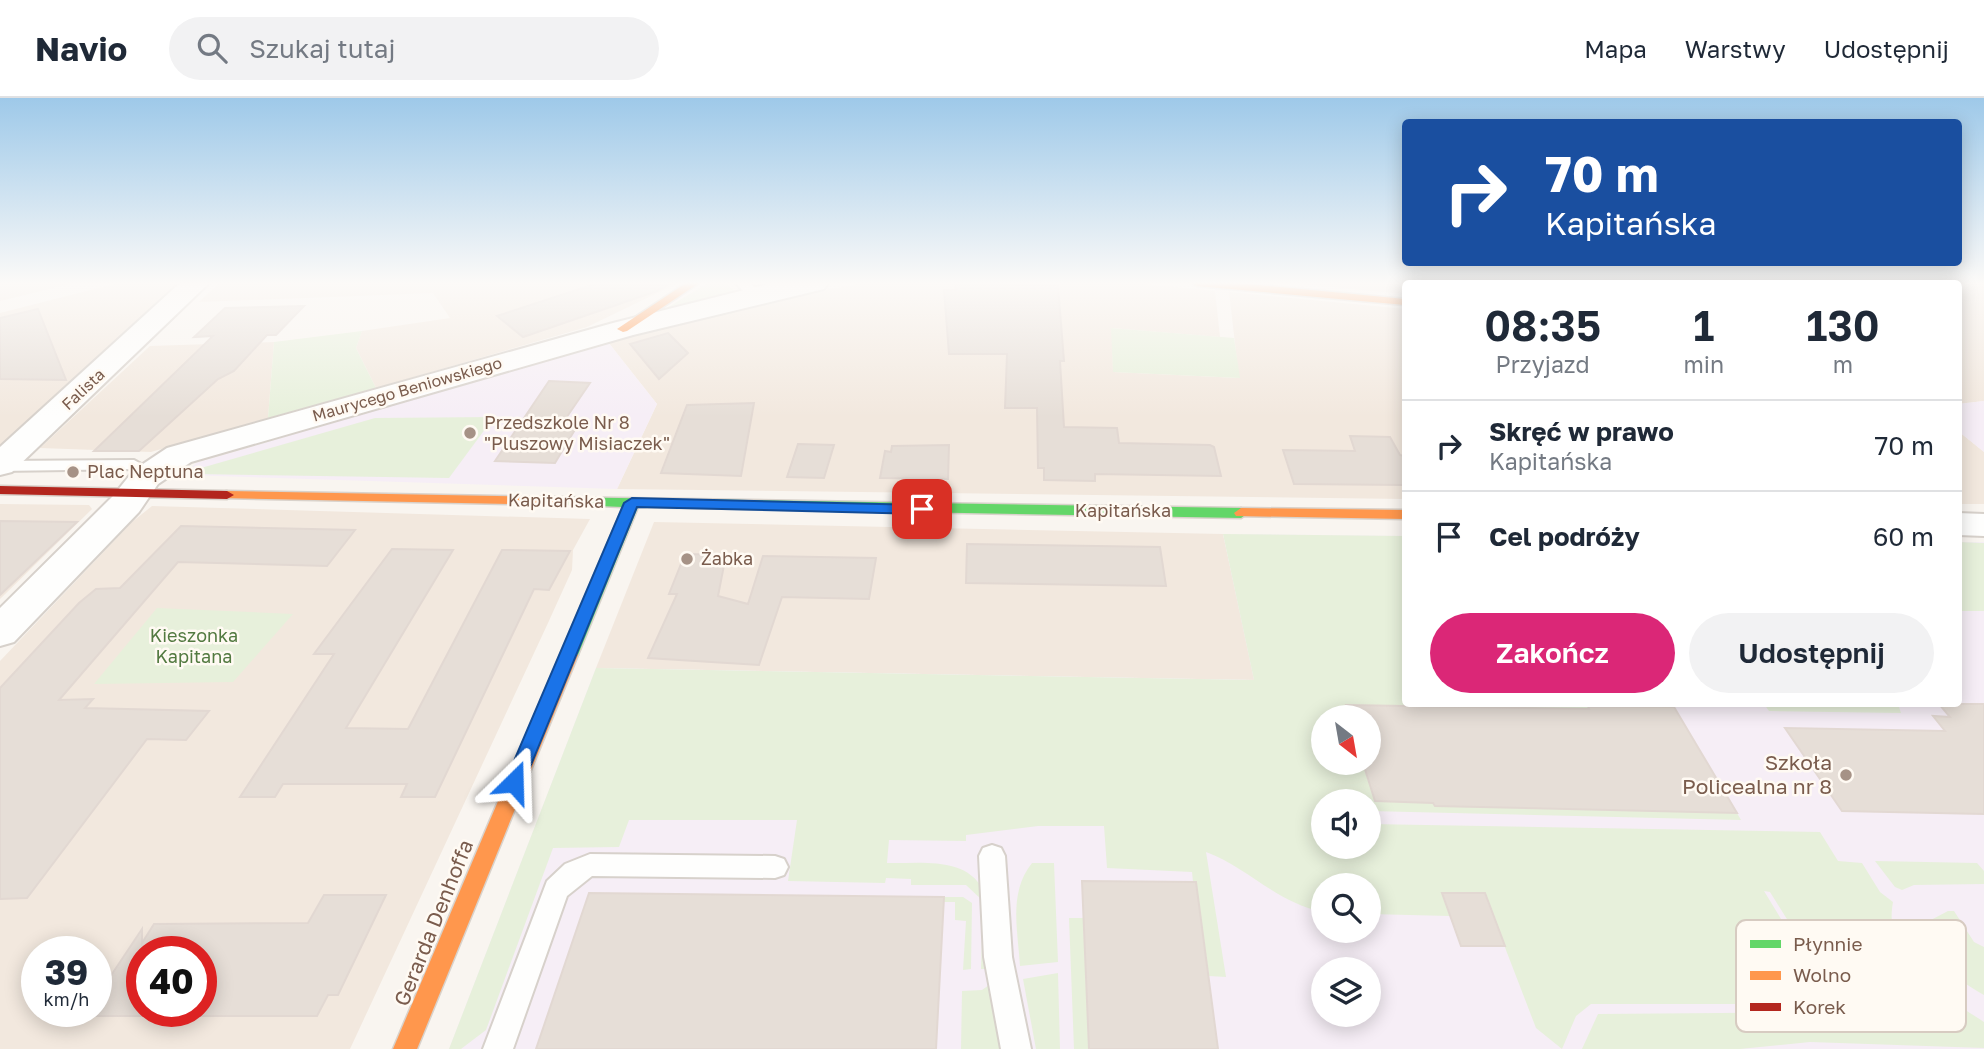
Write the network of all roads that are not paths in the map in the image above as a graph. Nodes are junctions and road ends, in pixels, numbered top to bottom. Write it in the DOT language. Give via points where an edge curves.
graph roads {
  1 [pos="149,327"];
  2 [pos="626,327"];
  3 [pos="628,327"];
  4 [pos="623,329"];
  5 [pos="0,466"];
  6 [pos="134,478"];
  7 [pos="0,491"];
  8 [pos="632,503"];
  9 [pos="1402,515"];
  10 [pos="1962,524"];
  11 [pos="1984,525"];
  12 [pos="0,632"];
  13 [pos="992,856"];
  14 [pos="775,867"];
  15 [pos="405,1049"];
  16 [pos="498,1049"];
  17 [pos="1016,1049"];
  1 -- 5 [label="street, Falista"];
  2 -- 4 [label="street"];
  3 -- 4 [label="street, Maurycego Beniowskiego"];
  4 -- 6 [label="street, Maurycego Beniowskiego" via="196,449"];
  5 -- 6 [label="lane"];
  6 -- 7 [label="street, Kapitańska"];
  6 -- 8 [label="street, Kapitańska"];
  6 -- 12 [label="street, Maurycego Beniowskiego" via="126,504"];
  8 -- 9 [label="street, Kapitańska"];
  8 -- 15 [label="street, Gerarda Denhoffa"];
  10 -- 11 [label="street"];
  13 -- 17 [label="lane" via="998,957"];
  14 -- 16 [label="lane" via="590,865 574,872 556,889"];
}
